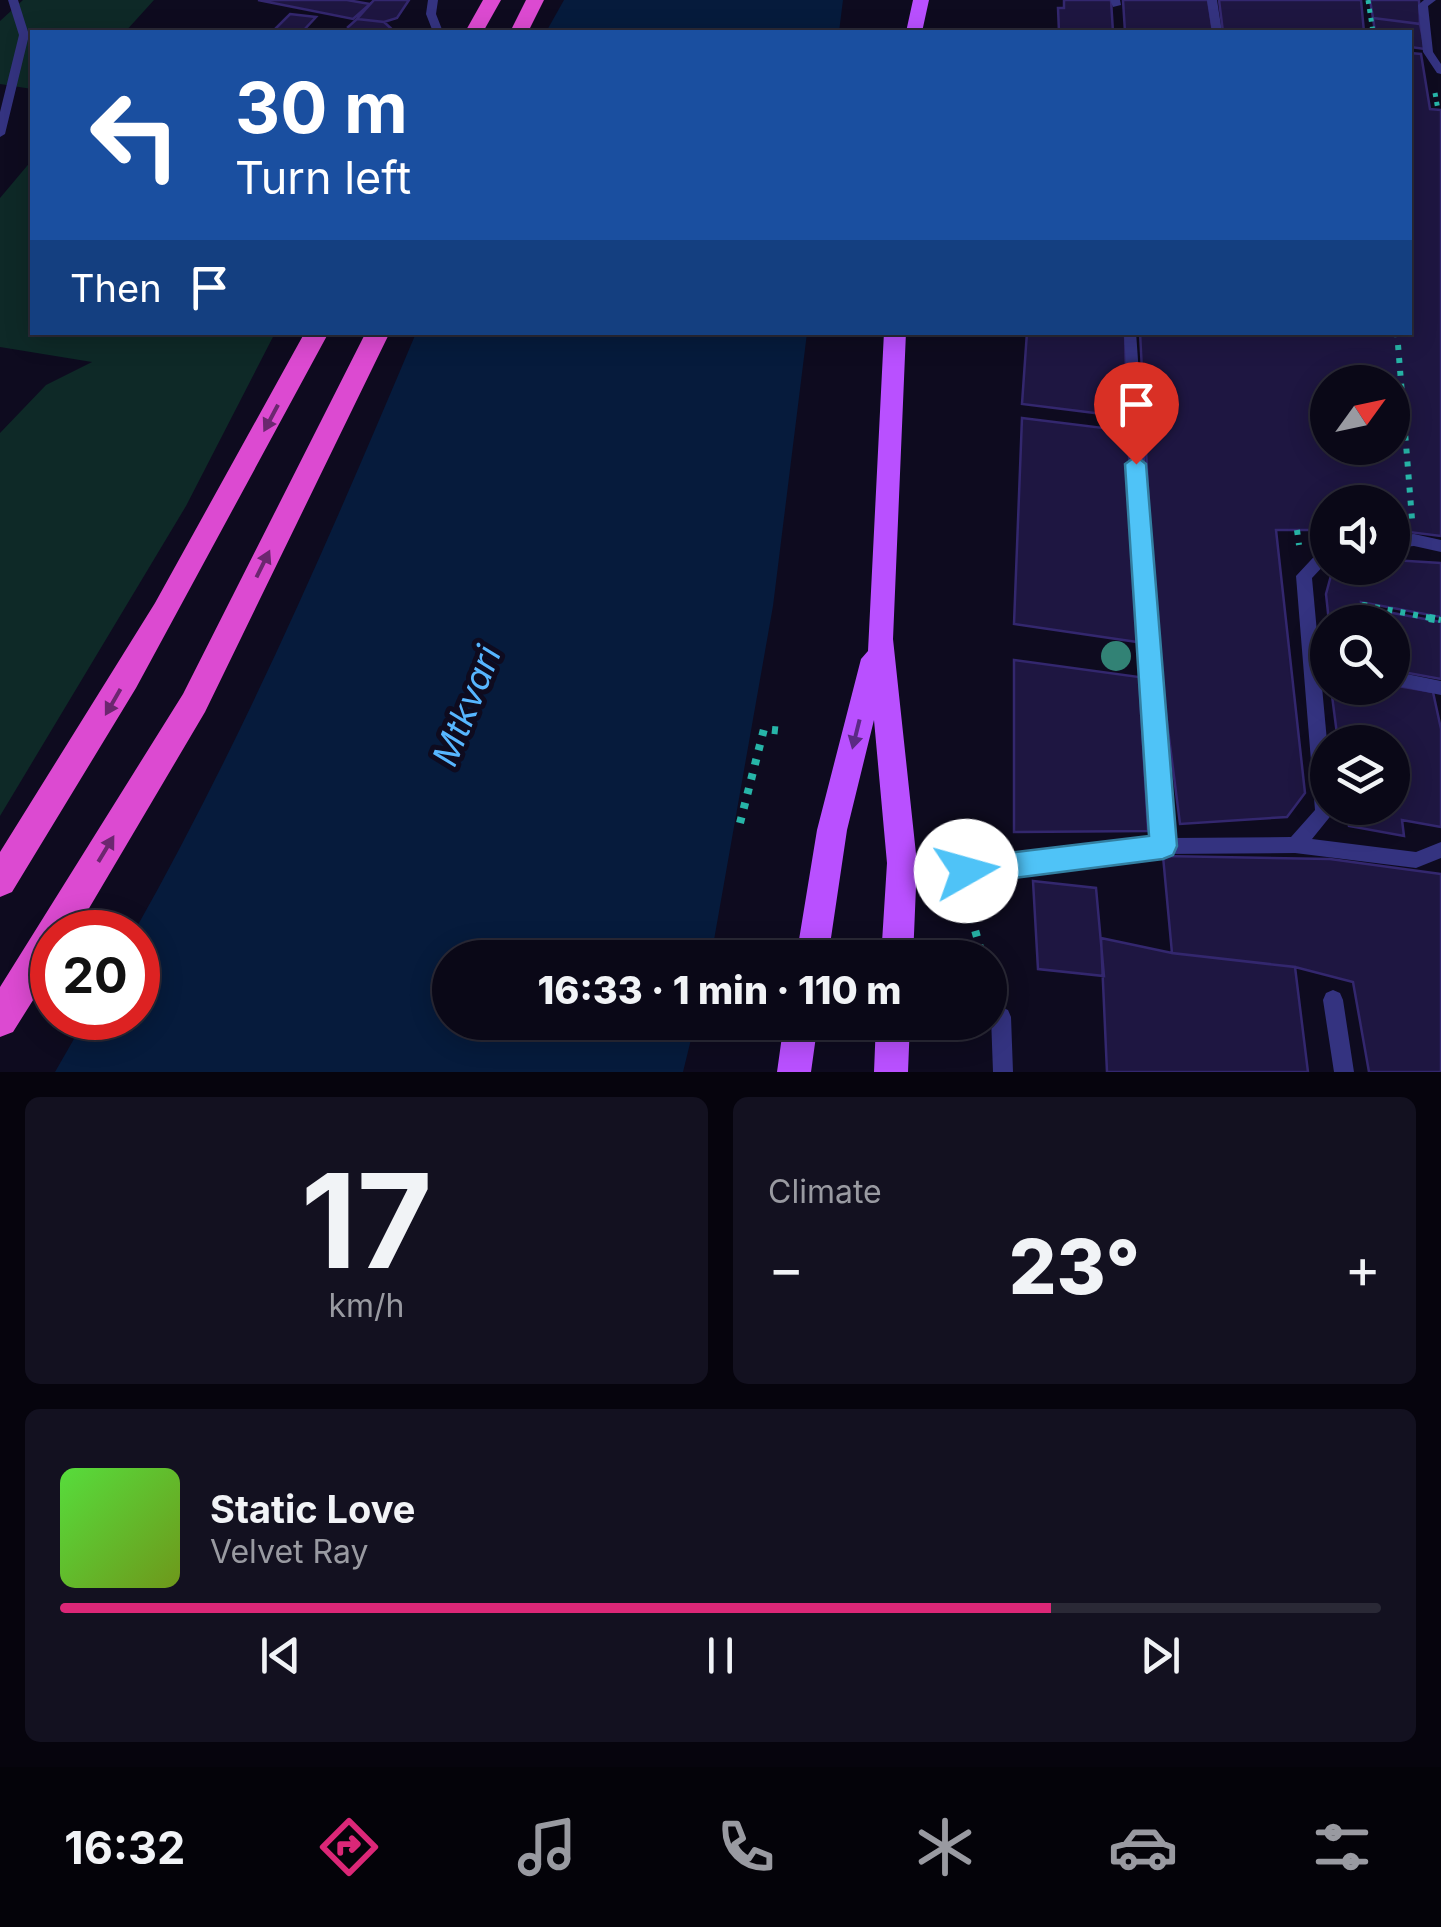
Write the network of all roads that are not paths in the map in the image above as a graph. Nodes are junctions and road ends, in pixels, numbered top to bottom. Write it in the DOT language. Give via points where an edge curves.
graph roads {
  1 [pos="11,0"];
  2 [pos="433,0"];
  3 [pos="492,0"];
  4 [pos="536,0"];
  5 [pos="922,0"];
  6 [pos="1212,0"];
  7 [pos="1431,0"];
  8 [pos="0,8"];
  9 [pos="437,30"];
  10 [pos="475,30"];
  11 [pos="520,30"];
  12 [pos="914,30"];
  13 [pos="1217,30"];
  14 [pos="1412,50"];
  15 [pos="1428,50"];
  16 [pos="1441,50"];
  17 [pos="1441,71"];
  18 [pos="6,84"];
  19 [pos="0,134"];
  20 [pos="315,335"];
  21 [pos="377,335"];
  22 [pos="894,335"];
  23 [pos="1130,335"];
  24 [pos="1410,540"];
  25 [pos="1441,546"];
  26 [pos="1310,570"];
  27 [pos="1310,615"];
  28 [pos="880,639"];
  29 [pos="1410,682"];
  30 [pos="1441,688"];
  31 [pos="1320,705"];
  32 [pos="1295,845"];
  33 [pos="1163,846"];
  34 [pos="1441,850"];
  35 [pos="902,863"];
  36 [pos="0,881"];
  37 [pos="70,910"];
  38 [pos="815,940"];
  39 [pos="898,940"];
  40 [pos="30,973"];
  41 [pos="1333,1000"];
  42 [pos="0,1019"];
  43 [pos="798,1040"];
  44 [pos="893,1040"];
  45 [pos="1002,1040"];
  46 [pos="794,1072"];
  47 [pos="891,1072"];
  48 [pos="1003,1072"];
  49 [pos="1344,1072"];
  1 -- 8 [label="lane"];
  1 -- 18 [label="lane" via="24,35"];
  2 -- 9 [label="lane"];
  3 -- 10 [label="highway"];
  4 -- 11 [label="highway"];
  5 -- 12 [label="main road"];
  6 -- 13 [label="lane"];
  7 -- 15 [label="lane" via="1423,4"];
  14 -- 15 [label="lane"];
  15 -- 16 [label="lane"];
  15 -- 17 [label="lane"];
  18 -- 19 [label="lane"];
  20 -- 36 [label="highway, one-way" via="156,627"];
  37 -- 21 [label="highway, one-way" via="194,703"];
  22 -- 28 [label="main road"];
  23 -- 33 [label="lane"];
  24 -- 25 [label="lane"];
  26 -- 27 [label="lane" via="1304,576"];
  28 -- 35 [label="main road"];
  28 -- 38 [label="main road, one-way" via="832,830"];
  29 -- 30 [label="lane"];
  31 -- 32 [label="lane" via="1324,813"];
  32 -- 33 [label="lane"];
  32 -- 34 [label="lane" via="1416,860"];
  33 -- 35 [label="lane" via="966,871"];
  35 -- 39 [label="main road"];
  40 -- 42 [label="highway"];
  41 -- 49 [label="lane"];
  43 -- 46 [label="main road"];
  44 -- 47 [label="main road"];
  45 -- 48 [label="lane"];
}
